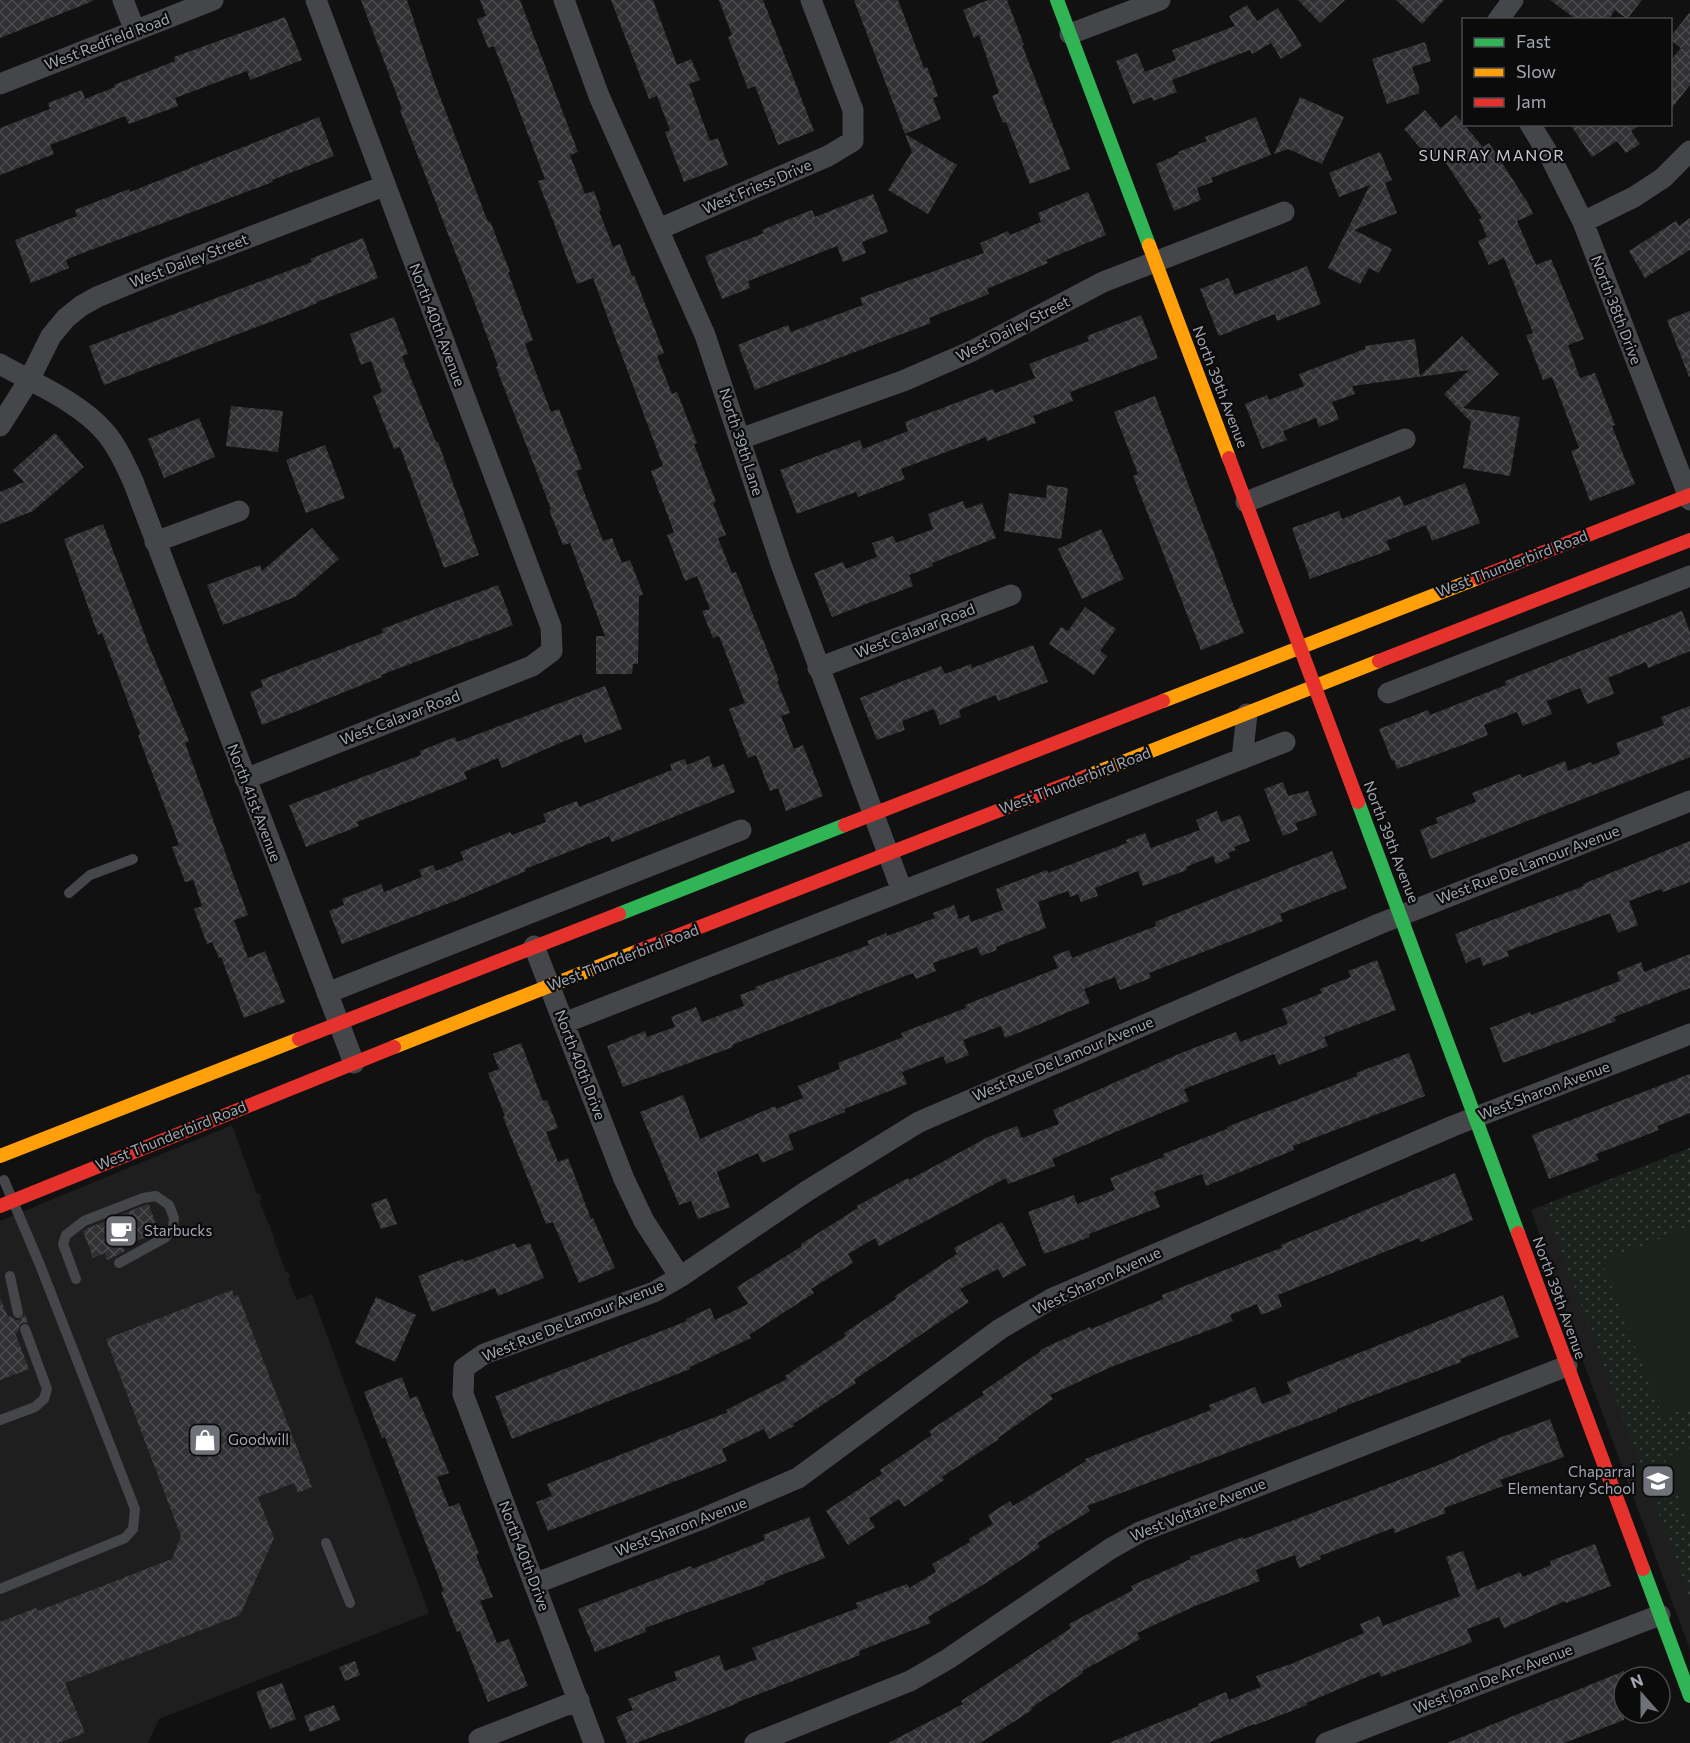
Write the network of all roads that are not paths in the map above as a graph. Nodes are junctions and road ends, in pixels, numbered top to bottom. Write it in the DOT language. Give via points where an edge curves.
graph roads {
  1 [pos="123,0"];
  2 [pos="213,0"];
  3 [pos="316,0"];
  4 [pos="564,0"];
  5 [pos="811,0"];
  6 [pos="1057,0"];
  7 [pos="1160,0"];
  8 [pos="1512,0"];
  9 [pos="1499,18"];
  10 [pos="135,31"];
  11 [pos="1070,34"];
  12 [pos="0,84"];
  13 [pos="1531,126"];
  14 [pos="1690,151"];
  15 [pos="384,186"];
  16 [pos="1284,212"];
  17 [pos="1583,222"];
  18 [pos="659,229"];
  19 [pos="1155,261"];
  20 [pos="0,364"];
  21 [pos="29,380"];
  22 [pos="0,426"];
  23 [pos="740,439"];
  24 [pos="1406,439"];
  25 [pos="1683,461"];
  26 [pos="1689,497"];
  27 [pos="1245,502"];
  28 [pos="239,511"];
  29 [pos="1690,540"];
  30 [pos="155,542"];
  31 [pos="1690,576"];
  32 [pos="1011,595"];
  33 [pos="1300,647"];
  34 [pos="552,651"];
  35 [pos="1394,657"];
  36 [pos="818,668"];
  37 [pos="1423,680"];
  38 [pos="1316,688"];
  39 [pos="1388,693"];
  40 [pos="1247,714"];
  41 [pos="1285,742"];
  42 [pos="1242,759"];
  43 [pos="245,779"];
  44 [pos="1690,801"];
  45 [pos="874,815"];
  46 [pos="741,830"];
  47 [pos="695,848"];
  48 [pos="889,854"];
  49 [pos="133,859"];
  50 [pos="730,869"];
  51 [pos="903,891"];
  52 [pos="69,893"];
  53 [pos="1401,915"];
  54 [pos="534,946"];
  55 [pos="550,986"];
  56 [pos="327,993"];
  57 [pos="339,1023"];
  58 [pos="564,1023"];
  59 [pos="1690,1034"];
  60 [pos="354,1063"];
  61 [pos="1476,1117"];
  62 [pos="0,1156"];
  63 [pos="4,1180"];
  64 [pos="6,1203"];
  65 [pos="119,1263"];
  66 [pos="10,1276"];
  67 [pos="680,1277"];
  68 [pos="76,1279"];
  69 [pos="18,1313"];
  70 [pos="25,1329"];
  71 [pos="1567,1366"];
  72 [pos="464,1368"];
  73 [pos="0,1420"];
  74 [pos="326,1543"];
  75 [pos="534,1584"];
  76 [pos="0,1589"];
  77 [pos="350,1603"];
  78 [pos="1660,1615"];
  79 [pos="1690,1696"];
  80 [pos="579,1700"];
  81 [pos="479,1739"];
  82 [pos="594,1743"];
  83 [pos="755,1743"];
  84 [pos="1326,1743"];
  1 -- 10 [label="street"];
  2 -- 10 [label="street, West Redfield Road"];
  3 -- 15 [label="street, North 40th Avenue"];
  4 -- 18 [label="street, North 39th Lane" via="599,96"];
  5 -- 18 [label="street, West Friess Drive" via="853,110 853,141 828,156"];
  6 -- 11 [label="main road, North 39th Avenue"];
  7 -- 11 [label="street"];
  8 -- 9 [label="street"];
  10 -- 12 [label="street, West Redfield Road"];
  11 -- 19 [label="main road, North 39th Avenue"];
  13 -- 17 [label="street, North 38th Drive"];
  14 -- 17 [label="street" via="1663,178"];
  15 -- 21 [label="street, West Dailey Street" via="97,297 66,318 51,336"];
  15 -- 34 [label="street, North 40th Avenue" via="551,627"];
  16 -- 19 [label="street, West Dailey Street"];
  17 -- 25 [label="street, North 38th Drive"];
  18 -- 23 [label="street, North 39th Lane" via="705,335"];
  19 -- 23 [label="street, West Dailey Street" via="1103,282 972,351 903,381"];
  19 -- 27 [label="main road, North 39th Avenue"];
  20 -- 21 [label="street"];
  21 -- 22 [label="street, West Dailey Street"];
  21 -- 30 [label="street, North 41st Avenue" via="71,403 105,433 133,481"];
  23 -- 36 [label="street, North 39th Lane"];
  24 -- 27 [label="street"];
  25 -- 26 [label="street, North 38th Drive"];
  26 -- 33 [label="main road, West Thunderbird Road"];
  27 -- 33 [label="main road, North 39th Avenue"];
  28 -- 30 [label="street"];
  29 -- 35 [label="main road, West Thunderbird Road"];
  30 -- 43 [label="street, North 41st Avenue"];
  31 -- 37 [label="street"];
  32 -- 36 [label="street, West Calavar Road"];
  33 -- 38 [label="main road, North 39th Avenue"];
  33 -- 45 [label="main road, West Thunderbird Road"];
  34 -- 43 [label="street, West Calavar Road" via="532,666"];
  35 -- 37 [label="street"];
  35 -- 38 [label="main road, West Thunderbird Road"];
  36 -- 45 [label="street, North 39th Lane"];
  37 -- 39 [label="street"];
  38 -- 40 [label="main road, West Thunderbird Road"];
  38 -- 53 [label="main road, North 39th Avenue"];
  40 -- 42 [label="street"];
  40 -- 48 [label="main road, West Thunderbird Road"];
  41 -- 42 [label="street"];
  42 -- 51 [label="street"];
  43 -- 56 [label="street, North 41st Avenue"];
  44 -- 53 [label="street, West Rue De Lamour Avenue"];
  45 -- 48 [label="street, North 39th Lane"];
  45 -- 50 [label="main road, West Thunderbird Road"];
  46 -- 47 [label="street"];
  47 -- 50 [label="street"];
  47 -- 56 [label="street"];
  48 -- 51 [label="street, North 39th Lane"];
  48 -- 55 [label="main road, West Thunderbird Road"];
  49 -- 52 [label="lane" via="90,875"];
  50 -- 54 [label="main road, West Thunderbird Road"];
  51 -- 58 [label="street"];
  53 -- 61 [label="main road, North 39th Avenue"];
  53 -- 67 [label="street, West Rue De Lamour Avenue" via="919,1122 807,1191"];
  54 -- 55 [label="street, North 40th Drive"];
  54 -- 57 [label="main road, West Thunderbird Road"];
  55 -- 58 [label="street, North 40th Drive"];
  55 -- 60 [label="main road, West Thunderbird Road"];
  56 -- 57 [label="street, North 41st Avenue"];
  57 -- 60 [label="street, North 41st Avenue"];
  57 -- 62 [label="main road, West Thunderbird Road"];
  58 -- 67 [label="street, North 40th Drive" via="624,1179 644,1221"];
  59 -- 61 [label="street, West Sharon Avenue"];
  60 -- 64 [label="main road, West Thunderbird Road"];
  61 -- 71 [label="main road, North 39th Avenue"];
  61 -- 75 [label="street, West Sharon Avenue" via="1051,1299 1000,1329 798,1478 702,1520"];
  63 -- 64 [label="lane"];
  64 -- 76 [label="lane" via="40,1265 135,1509 133,1529 126,1538"];
  65 -- 68 [label="lane" via="166,1237 174,1218 169,1205 156,1196 143,1198 84,1221 66,1235 63,1244"];
  66 -- 69 [label="lane"];
  67 -- 72 [label="street, West Rue De Lamour Avenue" via="654,1292 484,1354"];
  70 -- 73 [label="lane" via="47,1389 44,1399 35,1407"];
  71 -- 78 [label="main road, North 39th Avenue"];
  71 -- 83 [label="street, West Voltaire Avenue" via="1140,1532 910,1681"];
  72 -- 75 [label="street, North 40th Drive" via="463,1394"];
  74 -- 77 [label="lane"];
  75 -- 80 [label="street, North 40th Drive"];
  78 -- 79 [label="main road, North 39th Avenue"];
  78 -- 84 [label="street, West Joan De Arc Avenue"];
  80 -- 81 [label="street"];
  80 -- 82 [label="street, North 40th Drive"];
}
